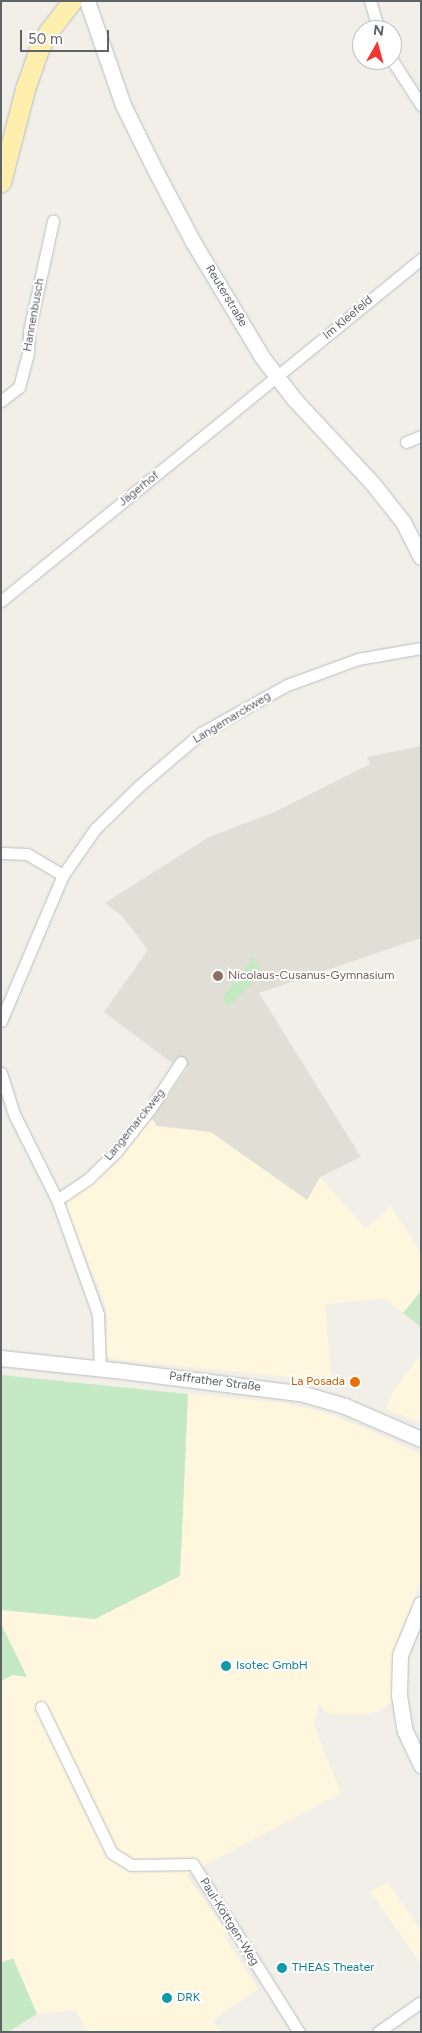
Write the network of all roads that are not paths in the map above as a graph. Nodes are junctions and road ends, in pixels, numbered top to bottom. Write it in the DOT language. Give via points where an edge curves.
graph roads {
  1 [pos="72,1"];
  2 [pos="87,1"];
  3 [pos="370,1"];
  4 [pos="376,20"];
  5 [pos="398,70"];
  6 [pos="421,105"];
  7 [pos="1,182"];
  8 [pos="53,221"];
  9 [pos="421,259"];
  10 [pos="277,378"];
  11 [pos="1,400"];
  12 [pos="421,436"];
  13 [pos="406,442"];
  14 [pos="421,557"];
  15 [pos="1,601"];
  16 [pos="421,648"];
  17 [pos="1,853"];
  18 [pos="63,875"];
  19 [pos="1,1021"];
  20 [pos="181,1062"];
  21 [pos="1,1073"];
  22 [pos="57,1200"];
  23 [pos="1,1358"];
  24 [pos="100,1368"];
  25 [pos="421,1439"];
  26 [pos="421,1604"];
  27 [pos="41,1707"];
  28 [pos="421,1765"];
  29 [pos="421,2002"];
  30 [pos="299,2032"];
  31 [pos="378,2032"];
  1 -- 7 [label="main road" via="39,49"];
  2 -- 10 [label="street, Reuterstraße" via="123,105 154,168 193,242"];
  3 -- 4 [label="street"];
  5 -- 6 [label="street"];
  8 -- 11 [label="street, Hannenbusch" via="19,387"];
  9 -- 10 [label="street, Im Kleefeld"];
  10 -- 14 [label="street, Reuterstraße" via="373,484 403,522"];
  10 -- 15 [label="street, Jägerhof"];
  12 -- 13 [label="street"];
  16 -- 18 [label="street, Langemarckweg" via="358,659 287,685 202,733 139,786 95,829"];
  17 -- 18 [label="street" via="27,854"];
  18 -- 19 [label="street, Langemarckweg"];
  20 -- 22 [label="street, Langemarckweg" via="116,1152"];
  21 -- 22 [label="street" via="14,1114"];
  22 -- 24 [label="street" via="98,1314"];
  23 -- 24 [label="street, Paffrather Straße"];
  24 -- 25 [label="street, Paffrather Straße" via="304,1394 345,1406"];
  26 -- 28 [label="street" via="400,1655 399,1695 405,1731"];
  27 -- 30 [label="street, Paul-Köttgen-Weg" via="112,1852 130,1865 193,1864"];
  29 -- 31 [label="street"];
}
